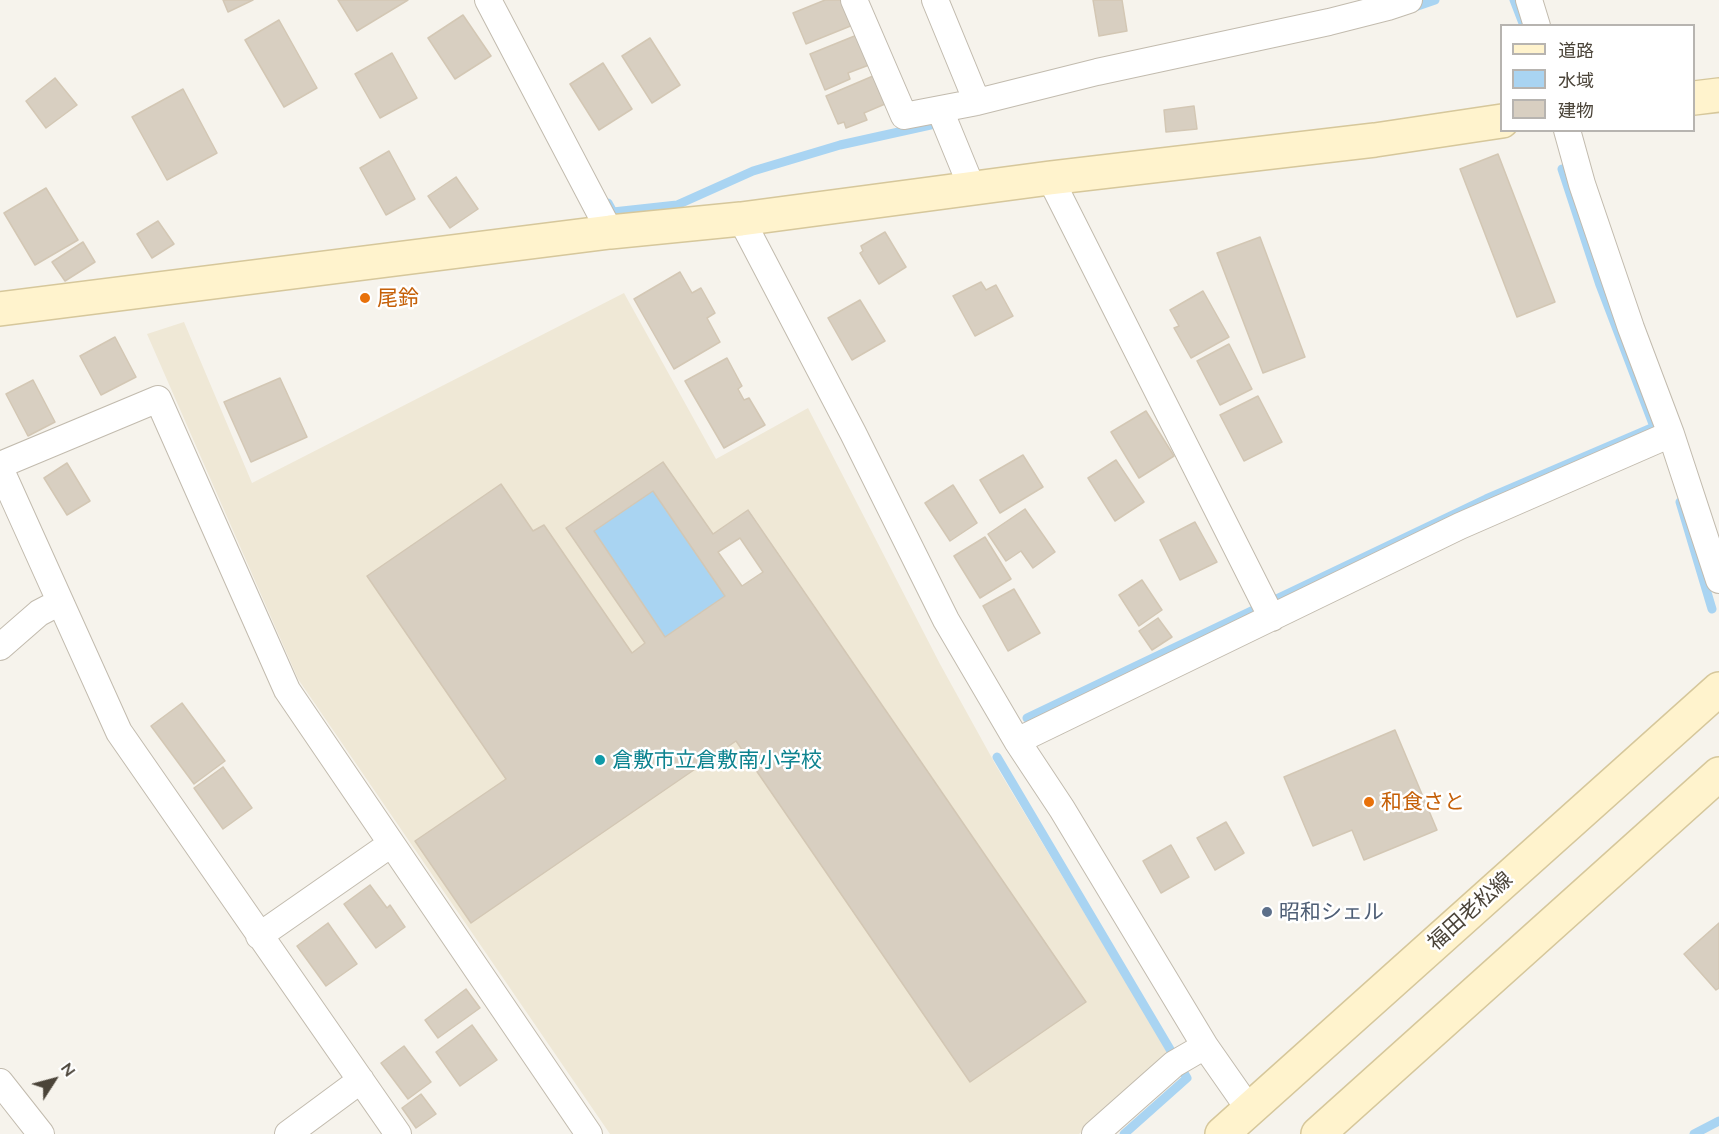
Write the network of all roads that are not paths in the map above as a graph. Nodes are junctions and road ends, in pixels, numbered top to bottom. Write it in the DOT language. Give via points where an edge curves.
graph roads {
  1 [pos="488,0"];
  2 [pos="854,0"];
  3 [pos="935,0"];
  4 [pos="1409,0"];
  5 [pos="1528,0"];
  6 [pos="1536,24"];
  7 [pos="1719,95"];
  8 [pos="1695,98"];
  9 [pos="977,102"];
  10 [pos="943,119"];
  11 [pos="1500,121"];
  12 [pos="1568,132"];
  13 [pos="1050,178"];
  14 [pos="972,188"];
  15 [pos="741,219"];
  16 [pos="610,232"];
  17 [pos="0,309"];
  18 [pos="1664,438"];
  19 [pos="0,467"];
  20 [pos="1719,580"];
  21 [pos="60,602"];
  22 [pos="1267,609"];
  23 [pos="0,647"];
  24 [pos="1719,689"];
  25 [pos="1017,741"];
  26 [pos="1719,774"];
  27 [pos="391,844"];
  28 [pos="259,936"];
  29 [pos="1188,1056"];
  30 [pos="361,1080"];
  31 [pos="0,1082"];
  32 [pos="1250,1109"];
  33 [pos="40,1134"];
  34 [pos="288,1134"];
  35 [pos="398,1134"];
  36 [pos="589,1134"];
  37 [pos="1095,1134"];
  38 [pos="1222,1134"];
  39 [pos="1318,1134"];
  1 -- 16 [label="street"];
  2 -- 10 [label="street" via="904,116"];
  3 -- 9 [label="street"];
  4 -- 9 [label="street" via="1329,22"];
  5 -- 6 [label="street"];
  7 -- 8 [label="street"];
  9 -- 10 [label="street"];
  10 -- 14 [label="street"];
  11 -- 13 [label="street"];
  12 -- 18 [label="street"];
  13 -- 14 [label="street"];
  13 -- 22 [label="street"];
  14 -- 15 [label="street"];
  15 -- 16 [label="street"];
  15 -- 25 [label="street" via="946,620"];
  16 -- 17 [label="street"];
  18 -- 20 [label="street"];
  18 -- 22 [label="street"];
  19 -- 21 [label="street"];
  19 -- 27 [label="street" via="158,399 286,690"];
  21 -- 23 [label="street" via="39,613"];
  21 -- 28 [label="street" via="119,732"];
  22 -- 25 [label="street"];
  24 -- 32 [label="street, 福田老松線"];
  25 -- 29 [label="street" via="1062,809"];
  26 -- 39 [label="street"];
  27 -- 28 [label="street"];
  27 -- 36 [label="street"];
  28 -- 30 [label="street"];
  29 -- 32 [label="street"];
  29 -- 37 [label="street"];
  30 -- 34 [label="street"];
  30 -- 35 [label="street"];
  31 -- 33 [label="street"];
  32 -- 38 [label="street, 福田老松線"];
}
